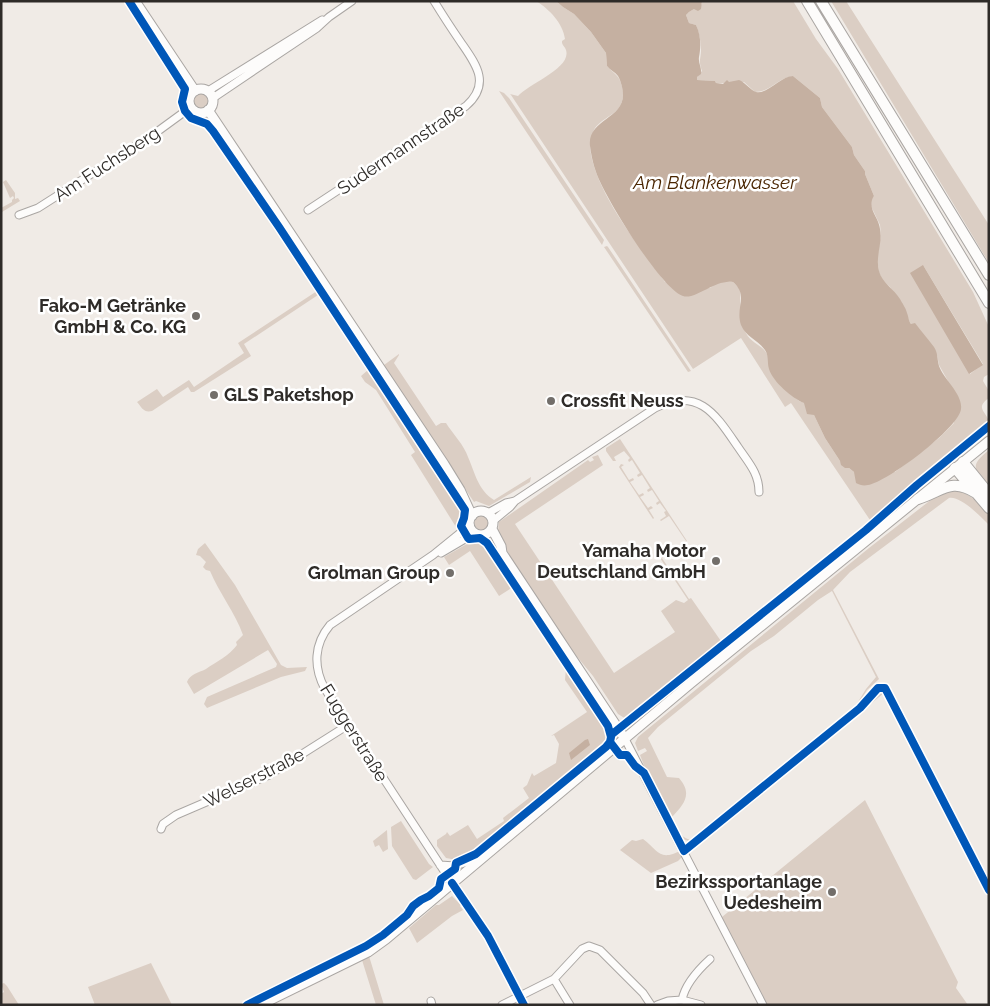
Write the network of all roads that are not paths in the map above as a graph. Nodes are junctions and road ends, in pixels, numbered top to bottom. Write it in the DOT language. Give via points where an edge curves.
graph roads {
  1 [pos="135,1"];
  2 [pos="352,1"];
  3 [pos="434,1"];
  4 [pos="806,1"];
  5 [pos="821,1"];
  6 [pos="195,91"];
  7 [pos="210,94"];
  8 [pos="191,107"];
  9 [pos="208,110"];
  10 [pos="308,210"];
  11 [pos="19,215"];
  12 [pos="989,275"];
  13 [pos="989,303"];
  14 [pos="989,441"];
  15 [pos="959,465"];
  16 [pos="759,492"];
  17 [pos="976,493"];
  18 [pos="989,494"];
  19 [pos="918,499"];
  20 [pos="989,508"];
  21 [pos="481,523"];
  22 [pos="348,725"];
  23 [pos="625,739"];
  24 [pos="161,829"];
  25 [pos="485,856"];
  26 [pos="440,865"];
  27 [pos="452,883"];
  28 [pos="710,959"];
  29 [pos="554,979"];
  30 [pos="519,996"];
  31 [pos="682,1000"];
  32 [pos="260,1005"];
  33 [pos="502,1005"];
  34 [pos="524,1005"];
  35 [pos="570,1005"];
  36 [pos="651,1005"];
  37 [pos="657,1005"];
  38 [pos="701,1005"];
  39 [pos="763,1005"];
  1 -- 6 [label="main road"];
  2 -- 7 [label="street" via="317,28"];
  3 -- 10 [label="street, Sudermannstraße" via="476,65 480,83 475,96 466,106"];
  4 -- 13 [label="highway"];
  5 -- 12 [label="highway"];
  6 -- 7 [label="main road" via="202,89"];
  6 -- 8 [label="main road" via="190,98"];
  7 -- 9 [label="main road" via="212,105"];
  8 -- 9 [label="main road" via="197,112"];
  8 -- 11 [label="street, Am Fuchsberg" via="38,208"];
  9 -- 21 [label="main road"];
  14 -- 15 [label="main road"];
  15 -- 17 [label="highway"];
  15 -- 18 [label="highway"];
  15 -- 19 [label="main road"];
  16 -- 21 [label="street, Fuggerstraße" via="755,472 716,416 699,404 678,401 650,410 515,500 510,507"];
  17 -- 19 [label="highway" via="963,486 952,485"];
  17 -- 20 [label="highway"];
  19 -- 23 [label="main road"];
  21 -- 22 [label="street, Fuggerstraße" via="327,628 316,658 318,674"];
  21 -- 23 [label="main road"];
  22 -- 24 [label="street, Welserstraße" via="268,774 177,815"];
  22 -- 26 [label="street, Fuggerstraße"];
  23 -- 25 [label="main road"];
  23 -- 39 [label="street"];
  25 -- 26 [label="street" via="455,866"];
  25 -- 27 [label="main road"];
  26 -- 27 [label="street, Fuggerstraße"];
  27 -- 30 [label="street, Fuggerstraße" via="488,936"];
  27 -- 32 [label="main road" via="377,946"];
  28 -- 31 [label="street" via="692,980"];
  29 -- 30 [label="street"];
  29 -- 35 [label="street"];
  29 -- 36 [label="street" via="585,948 595,947 643,993"];
  30 -- 33 [label="street"];
  30 -- 34 [label="street, Fuggerstraße"];
  31 -- 37 [label="street"];
  31 -- 38 [label="street"];
}
